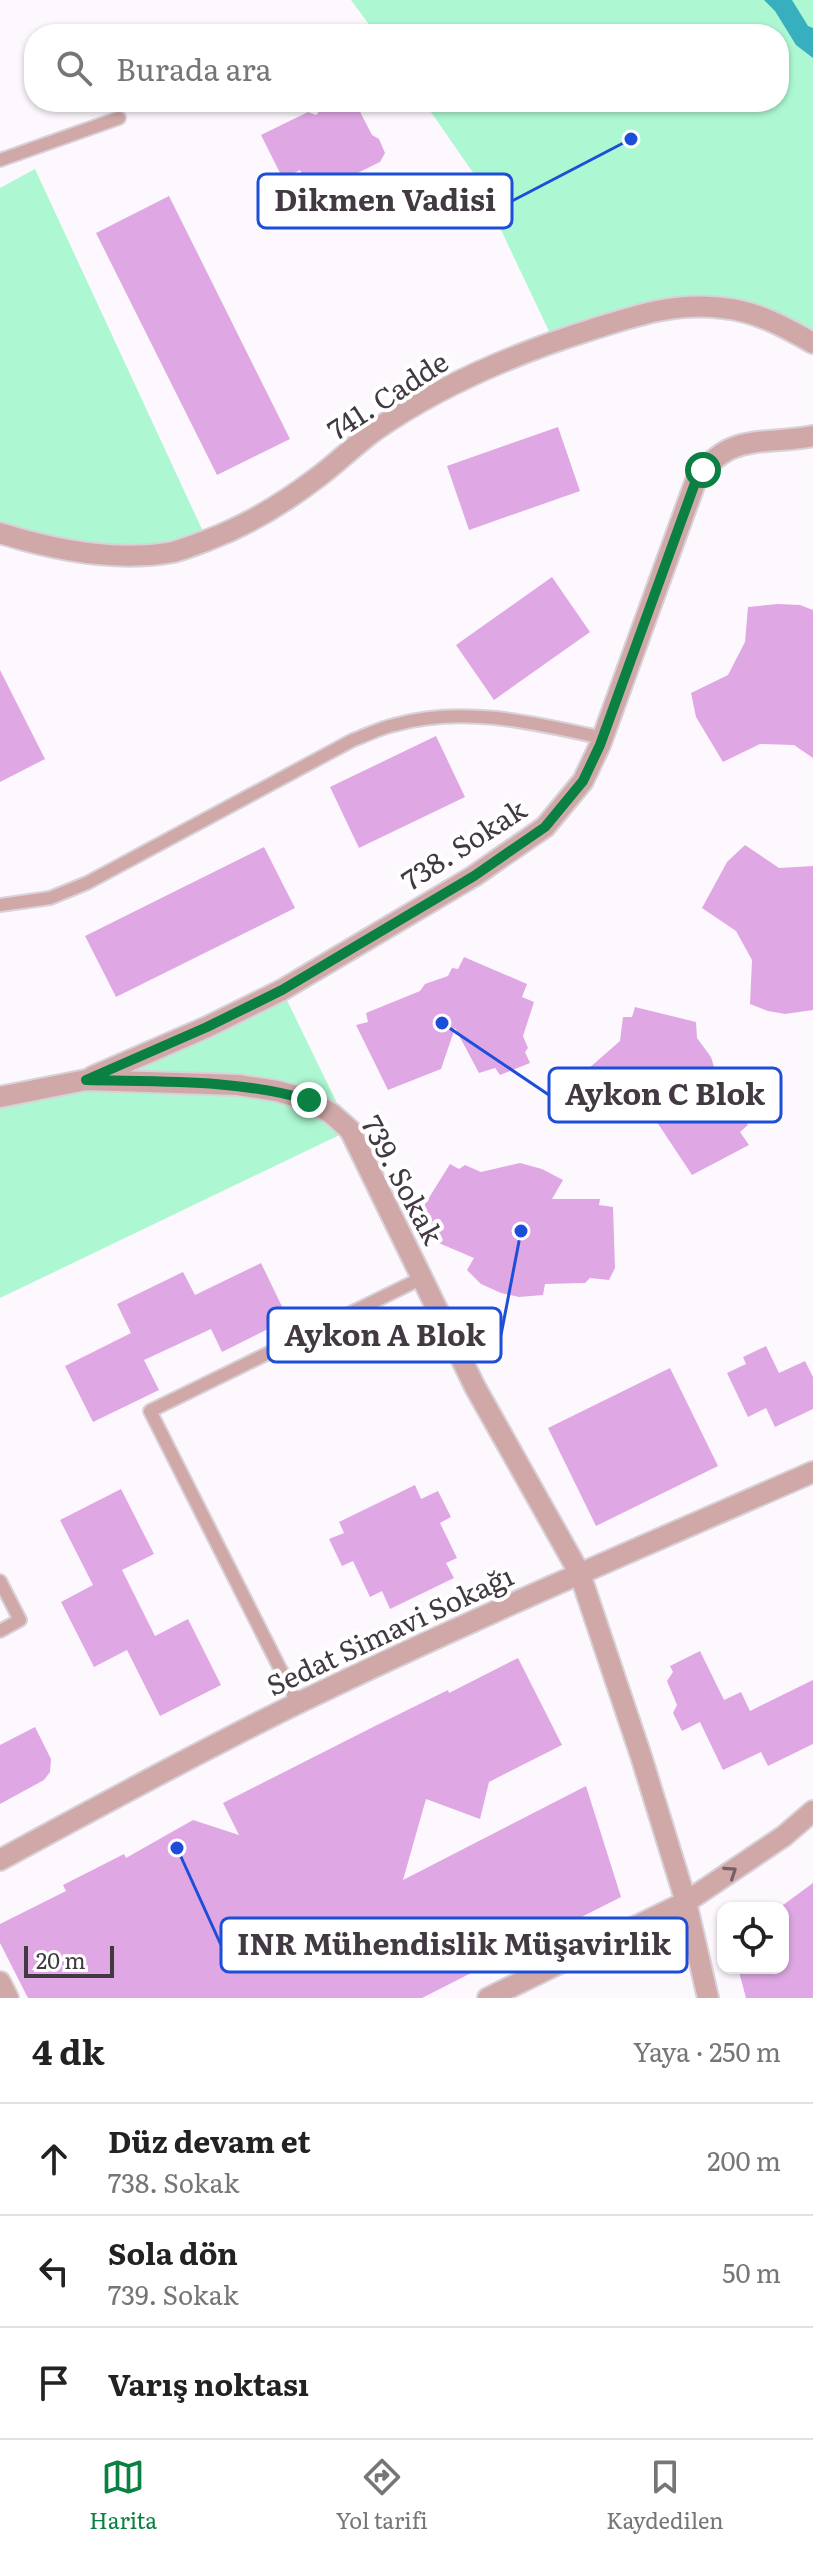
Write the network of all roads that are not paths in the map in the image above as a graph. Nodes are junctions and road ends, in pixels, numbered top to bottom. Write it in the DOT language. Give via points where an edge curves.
graph roads {
  1 [pos="119,118"];
  2 [pos="0,160"];
  3 [pos="813,343"];
  4 [pos="813,436"];
  5 [pos="0,533"];
  6 [pos="603,738"];
  7 [pos="0,905"];
  8 [pos="86,1080"];
  9 [pos="0,1097"];
  10 [pos="422,1278"];
  11 [pos="813,1472"];
  12 [pos="580,1574"];
  13 [pos="0,1581"];
  14 [pos="0,1631"];
  15 [pos="298,1704"];
  16 [pos="813,1811"];
  17 [pos="0,1860"];
  18 [pos="686,1902"];
  19 [pos="0,1982"];
  20 [pos="8,1998"];
  21 [pos="488,1998"];
  22 [pos="708,1998"];
  1 -- 2 [label="lane"];
  3 -- 5 [label="street, 741. Cadde" via="778,323 725,308 659,309 554,342 427,398 264,515 174,552 73,552"];
  4 -- 6 [label="street, 738. Sokak" via="727,448 703,470"];
  6 -- 7 [label="lane" via="517,719 440,716 394,725 353,740 87,883 50,898"];
  6 -- 8 [label="street, 738. Sokak" via="565,805 511,852 282,990"];
  8 -- 9 [label="street, 739. Sokak"];
  8 -- 10 [label="street, 739. Sokak" via="238,1085 309,1100 350,1130"];
  10 -- 12 [label="street, 739. Sokak" via="475,1387"];
  10 -- 15 [label="lane" via="150,1411"];
  11 -- 12 [label="street, Sedat Simavi Sokağı"];
  12 -- 15 [label="street, Sedat Simavi Sokağı"];
  12 -- 18 [label="street, 739. Sokak"];
  13 -- 14 [label="lane" via="20,1620"];
  15 -- 17 [label="street, Sedat Simavi Sokağı"];
  18 -- 16 [label="street, one-way"];
  18 -- 21 [label="street"];
  18 -- 22 [label="street, 739. Sokak"];
  19 -- 20 [label="street"];
}
